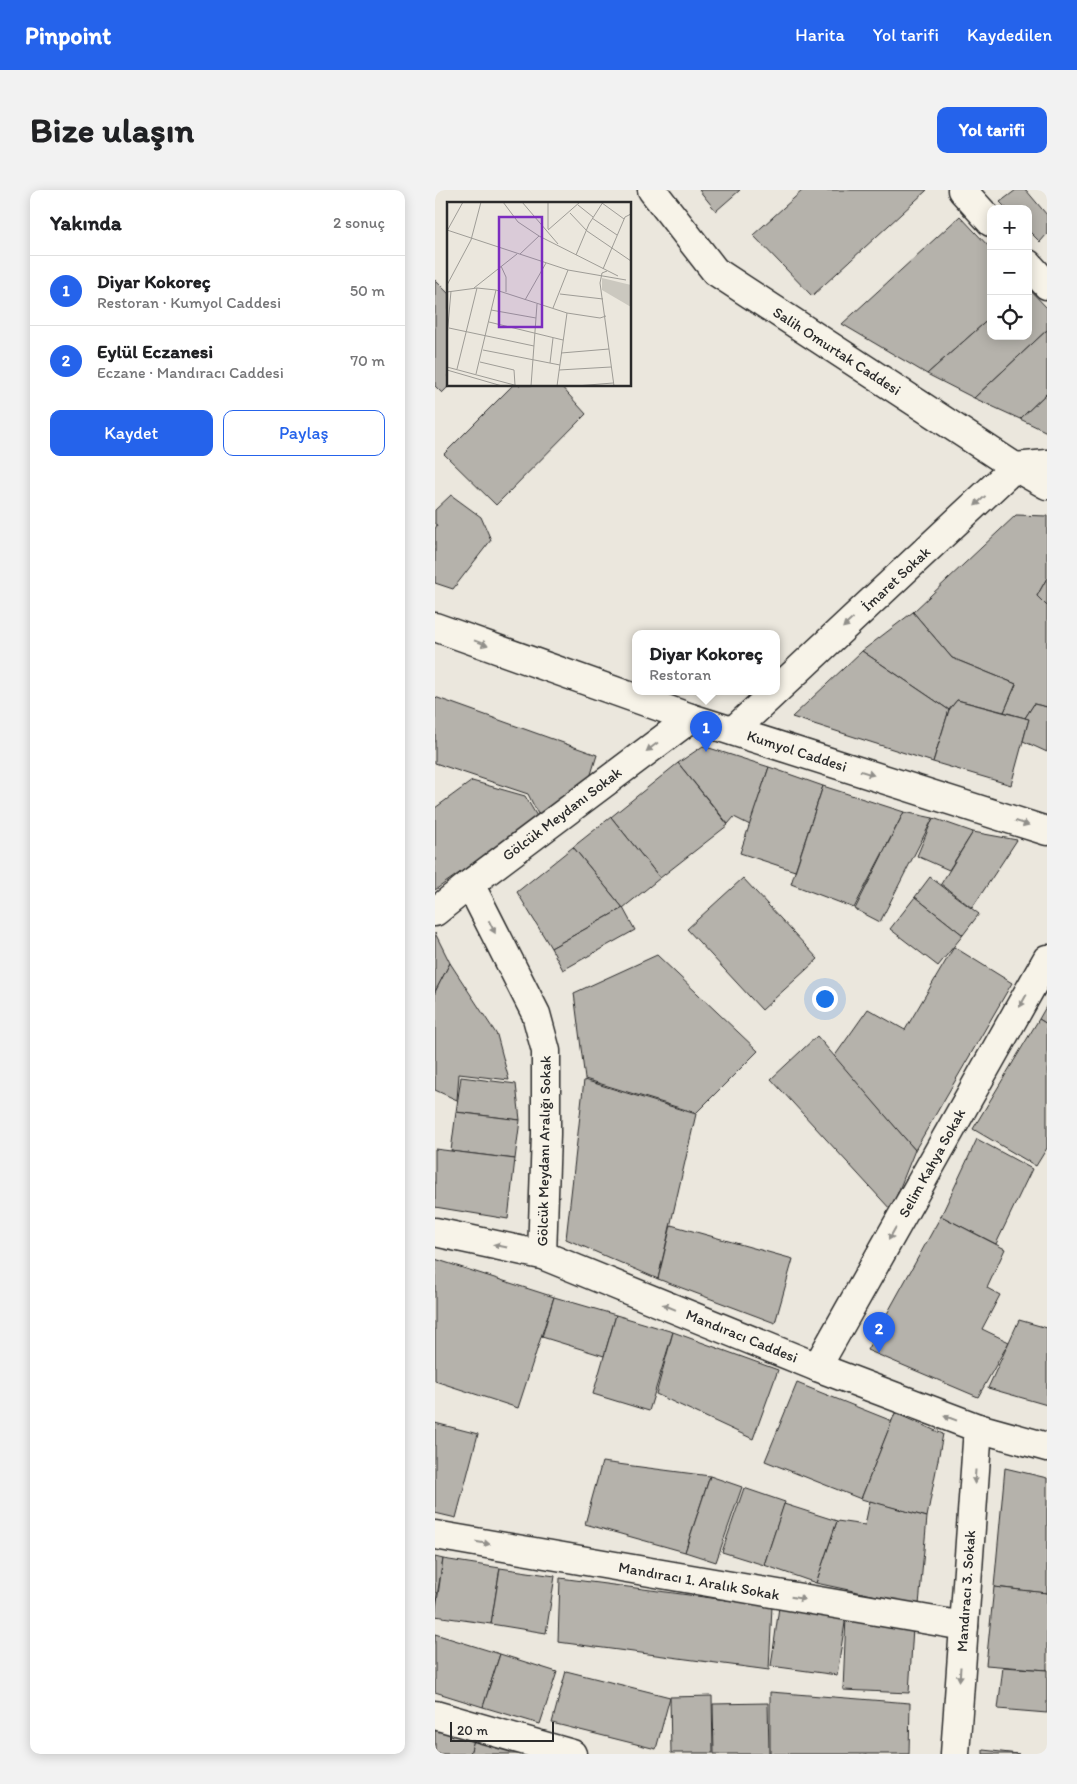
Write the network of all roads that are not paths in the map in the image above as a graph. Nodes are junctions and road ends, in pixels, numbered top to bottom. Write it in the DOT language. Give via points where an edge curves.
graph roads {
  1 [pos="652,190"];
  2 [pos="962,190"];
  3 [pos="987,218"];
  4 [pos="1032,268"];
  5 [pos="1047,284"];
  6 [pos="1047,464"];
  7 [pos="1015,467"];
  8 [pos="1047,485"];
  9 [pos="435,627"];
  10 [pos="780,687"];
  11 [pos="771,695"];
  12 [pos="691,718"];
  13 [pos="733,731"];
  14 [pos="1047,831"];
  15 [pos="470,884"];
  16 [pos="435,912"];
  17 [pos="1047,959"];
  18 [pos="435,1232"];
  19 [pos="542,1256"];
  20 [pos="817,1366"];
  21 [pos="978,1428"];
  22 [pos="1047,1447"];
  23 [pos="435,1535"];
  24 [pos="964,1626"];
  25 [pos="435,1715"];
  26 [pos="573,1754"];
  27 [pos="955,1754"];
  1 -- 7 [label="street, Salih Omurtak Caddesi" via="715,271"];
  2 -- 3 [label="street"];
  4 -- 5 [label="street"];
  6 -- 7 [label="street"];
  7 -- 8 [label="street, Salih Omurtak Caddesi"];
  7 -- 10 [label="street, İmaret Sokak, one-way"];
  9 -- 12 [label="street, Kumyol Caddesi, one-way"];
  11 -- 13 [label="street, İmaret Sokak, one-way"];
  12 -- 13 [label="street, Kumyol Caddesi"];
  12 -- 15 [label="street, Gölcük Meydanı Sokak, one-way"];
  13 -- 14 [label="street, Kumyol Caddesi, one-way"];
  15 -- 16 [label="street, Gölcük Meydanı Sokak"];
  15 -- 19 [label="street, Gölcük Meydanı Aralığı Sokak, one-way" via="536,1014 546,1051"];
  17 -- 20 [label="street, Selim Kahya Sokak, one-way"];
  19 -- 18 [label="street, Mandıracı Caddesi, one-way"];
  20 -- 19 [label="street, Mandıracı Caddesi, one-way"];
  21 -- 20 [label="street, Mandıracı Caddesi, one-way"];
  21 -- 22 [label="street, Mandıracı Caddesi"];
  21 -- 24 [label="street, Mandıracı 3. Sokak, one-way"];
  23 -- 24 [label="street, Mandıracı 1. Aralık Sokak, one-way"];
  24 -- 27 [label="street, Mandıracı 3. Sokak, one-way"];
  25 -- 26 [label="street"];
}
